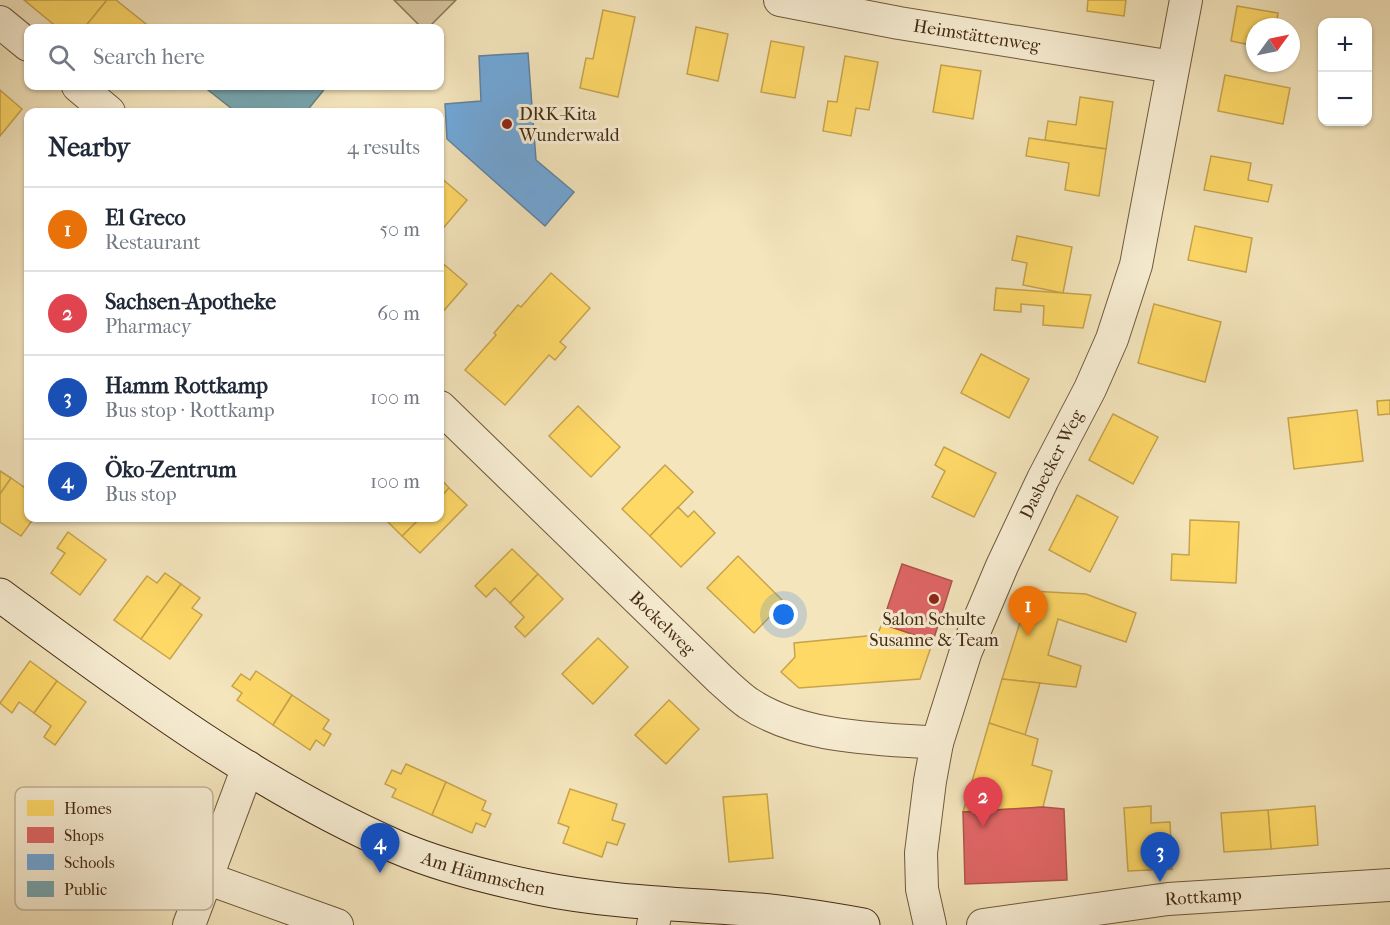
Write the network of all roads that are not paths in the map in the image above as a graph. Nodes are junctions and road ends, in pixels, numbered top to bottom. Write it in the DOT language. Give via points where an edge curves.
graph roads {
  1 [pos="780,0"];
  2 [pos="1186,0"];
  3 [pos="0,22"];
  4 [pos="24,42"];
  5 [pos="1173,67"];
  6 [pos="83,90"];
  7 [pos="104,108"];
  8 [pos="444,411"];
  9 [pos="0,595"];
  10 [pos="937,743"];
  11 [pos="248,767"];
  12 [pos="213,860"];
  13 [pos="213,881"];
  14 [pos="1390,885"];
  15 [pos="194,910"];
  16 [pos="655,914"];
  17 [pos="189,925"];
  18 [pos="337,925"];
  19 [pos="864,925"];
  20 [pos="930,925"];
  21 [pos="982,925"];
  1 -- 5 [label="street, Heimstättenweg"];
  2 -- 5 [label="street, Dasbecker Weg"];
  3 -- 4 [label="street"];
  5 -- 10 [label="street, Dasbecker Weg" via="1136,265 1112,339 1002,566 966,651"];
  6 -- 7 [label="street"];
  8 -- 10 [label="street, Bockelweg" via="747,702 779,720 818,732"];
  9 -- 11 [label="street, Am Hämmschen"];
  10 -- 20 [label="street, Dasbecker Weg" via="921,853 922,889"];
  11 -- 12 [label="street"];
  11 -- 16 [label="street, Am Hämmschen" via="313,805 429,859"];
  13 -- 18 [label="street"];
  14 -- 21 [label="street, Rottkamp" via="1168,900"];
  15 -- 17 [label="street"];
  16 -- 19 [label="street, Am Hämmschen" via="762,910"];
}
